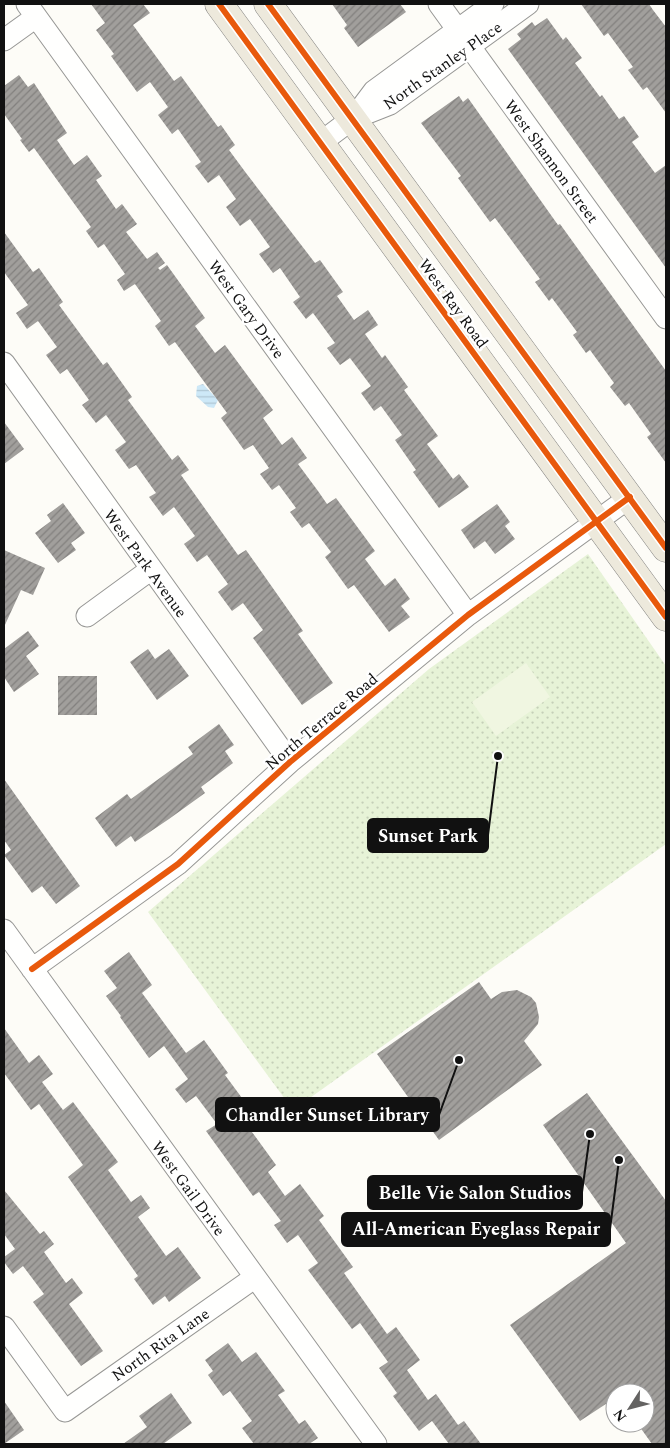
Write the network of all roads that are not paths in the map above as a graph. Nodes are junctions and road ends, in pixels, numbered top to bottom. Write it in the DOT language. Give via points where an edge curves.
graph roads {
  1 [pos="219,4"];
  2 [pos="268,4"];
  3 [pos="439,4"];
  4 [pos="493,4"];
  5 [pos="528,4"];
  6 [pos="31,10"];
  7 [pos="464,38"];
  8 [pos="4,40"];
  9 [pos="352,119"];
  10 [pos="320,143"];
  11 [pos="666,318"];
  12 [pos="4,363"];
  13 [pos="630,497"];
  14 [pos="596,521"];
  15 [pos="666,548"];
  16 [pos="150,570"];
  17 [pos="468,615"];
  18 [pos="87,616"];
  19 [pos="666,617"];
  20 [pos="290,762"];
  21 [pos="4,930"];
  22 [pos="32,969"];
  23 [pos="254,1278"];
  24 [pos="4,1327"];
  25 [pos="376,1444"];
  1 -- 10 [label="main road, West Ray Road"];
  2 -- 9 [label="main road, West Ray Road"];
  3 -- 7 [label="street, West Shannon Street"];
  4 -- 7 [label="street, North Stanley Place"];
  5 -- 7 [label="street, North Stanley Place"];
  6 -- 8 [label="street"];
  6 -- 17 [label="street, West Gary Drive"];
  7 -- 9 [label="street, North Stanley Place" via="374,91"];
  7 -- 11 [label="street, West Shannon Street"];
  9 -- 10 [label="street, North Stanley Place"];
  9 -- 13 [label="main road, West Ray Road"];
  10 -- 14 [label="main road, West Ray Road"];
  12 -- 16 [label="street, West Park Avenue"];
  13 -- 14 [label="street, North Terrace Road"];
  13 -- 15 [label="main road, West Ray Road"];
  14 -- 17 [label="street, North Terrace Road"];
  14 -- 19 [label="main road, West Ray Road"];
  16 -- 18 [label="street"];
  16 -- 20 [label="street, West Park Avenue"];
  17 -- 20 [label="street, North Terrace Road"];
  20 -- 22 [label="street, North Terrace Road" via="178,864"];
  21 -- 22 [label="street, West Gail Drive"];
  22 -- 23 [label="street, West Gail Drive"];
  23 -- 24 [label="street, North Rita Lane" via="65,1410"];
  23 -- 25 [label="street, West Gail Drive"];
}
